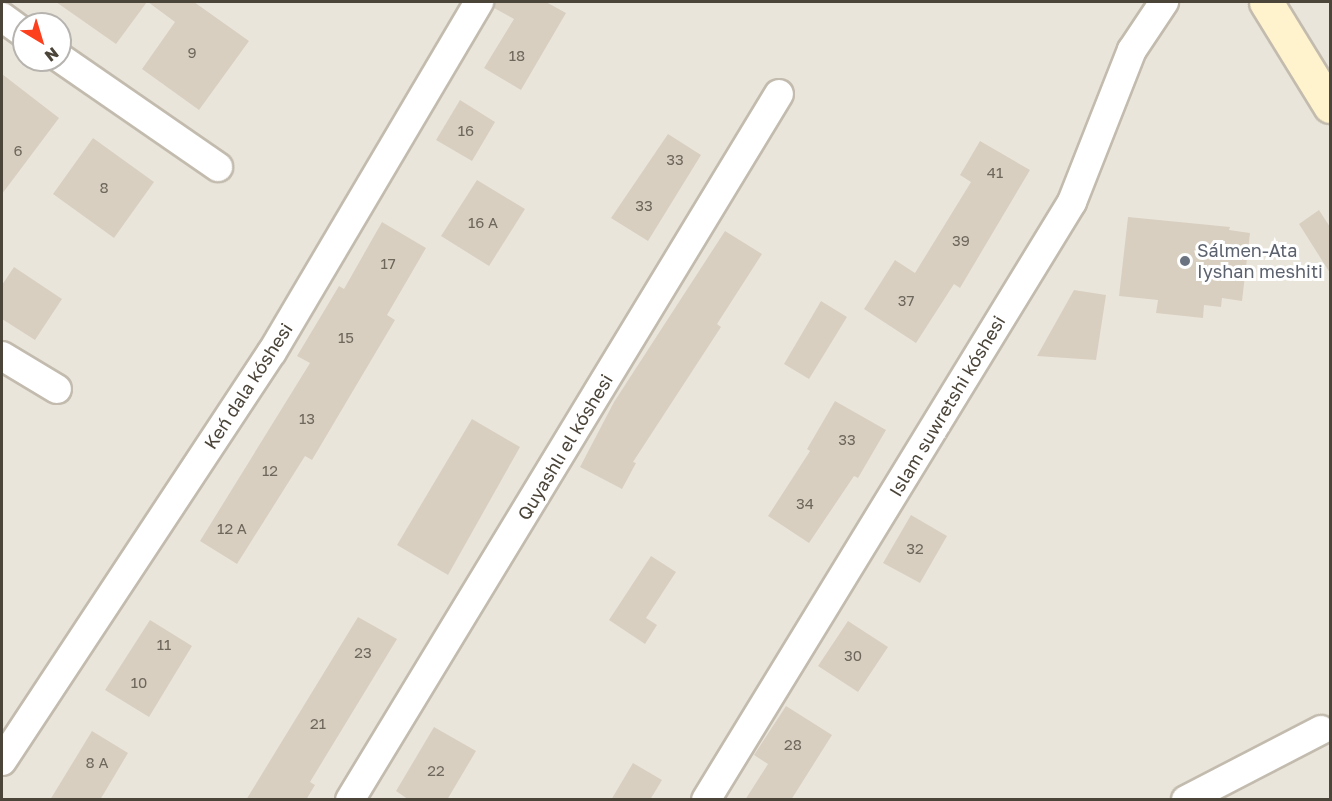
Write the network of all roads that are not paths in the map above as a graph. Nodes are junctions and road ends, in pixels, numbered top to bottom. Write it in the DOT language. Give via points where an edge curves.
graph roads {
  1 [pos="479,2"];
  2 [pos="1164,2"];
  3 [pos="1266,2"];
  4 [pos="72,66"];
  5 [pos="779,94"];
  6 [pos="1330,106"];
  7 [pos="218,167"];
  8 [pos="2,356"];
  9 [pos="57,389"];
  10 [pos="1321,730"];
  11 [pos="2,762"];
  12 [pos="350,800"];
  13 [pos="705,800"];
  14 [pos="1186,800"];
  1 -- 11 [label="street, Keń dala kóshesi" via="272,352"];
  2 -- 13 [label="street, Islam suwretshi kóshesi" via="1132,50 1072,202"];
  3 -- 6 [label="street"];
  4 -- 7 [label="street"];
  5 -- 12 [label="street, Quyashlı el kóshesi"];
  8 -- 9 [label="street"];
  10 -- 14 [label="street"];
}
